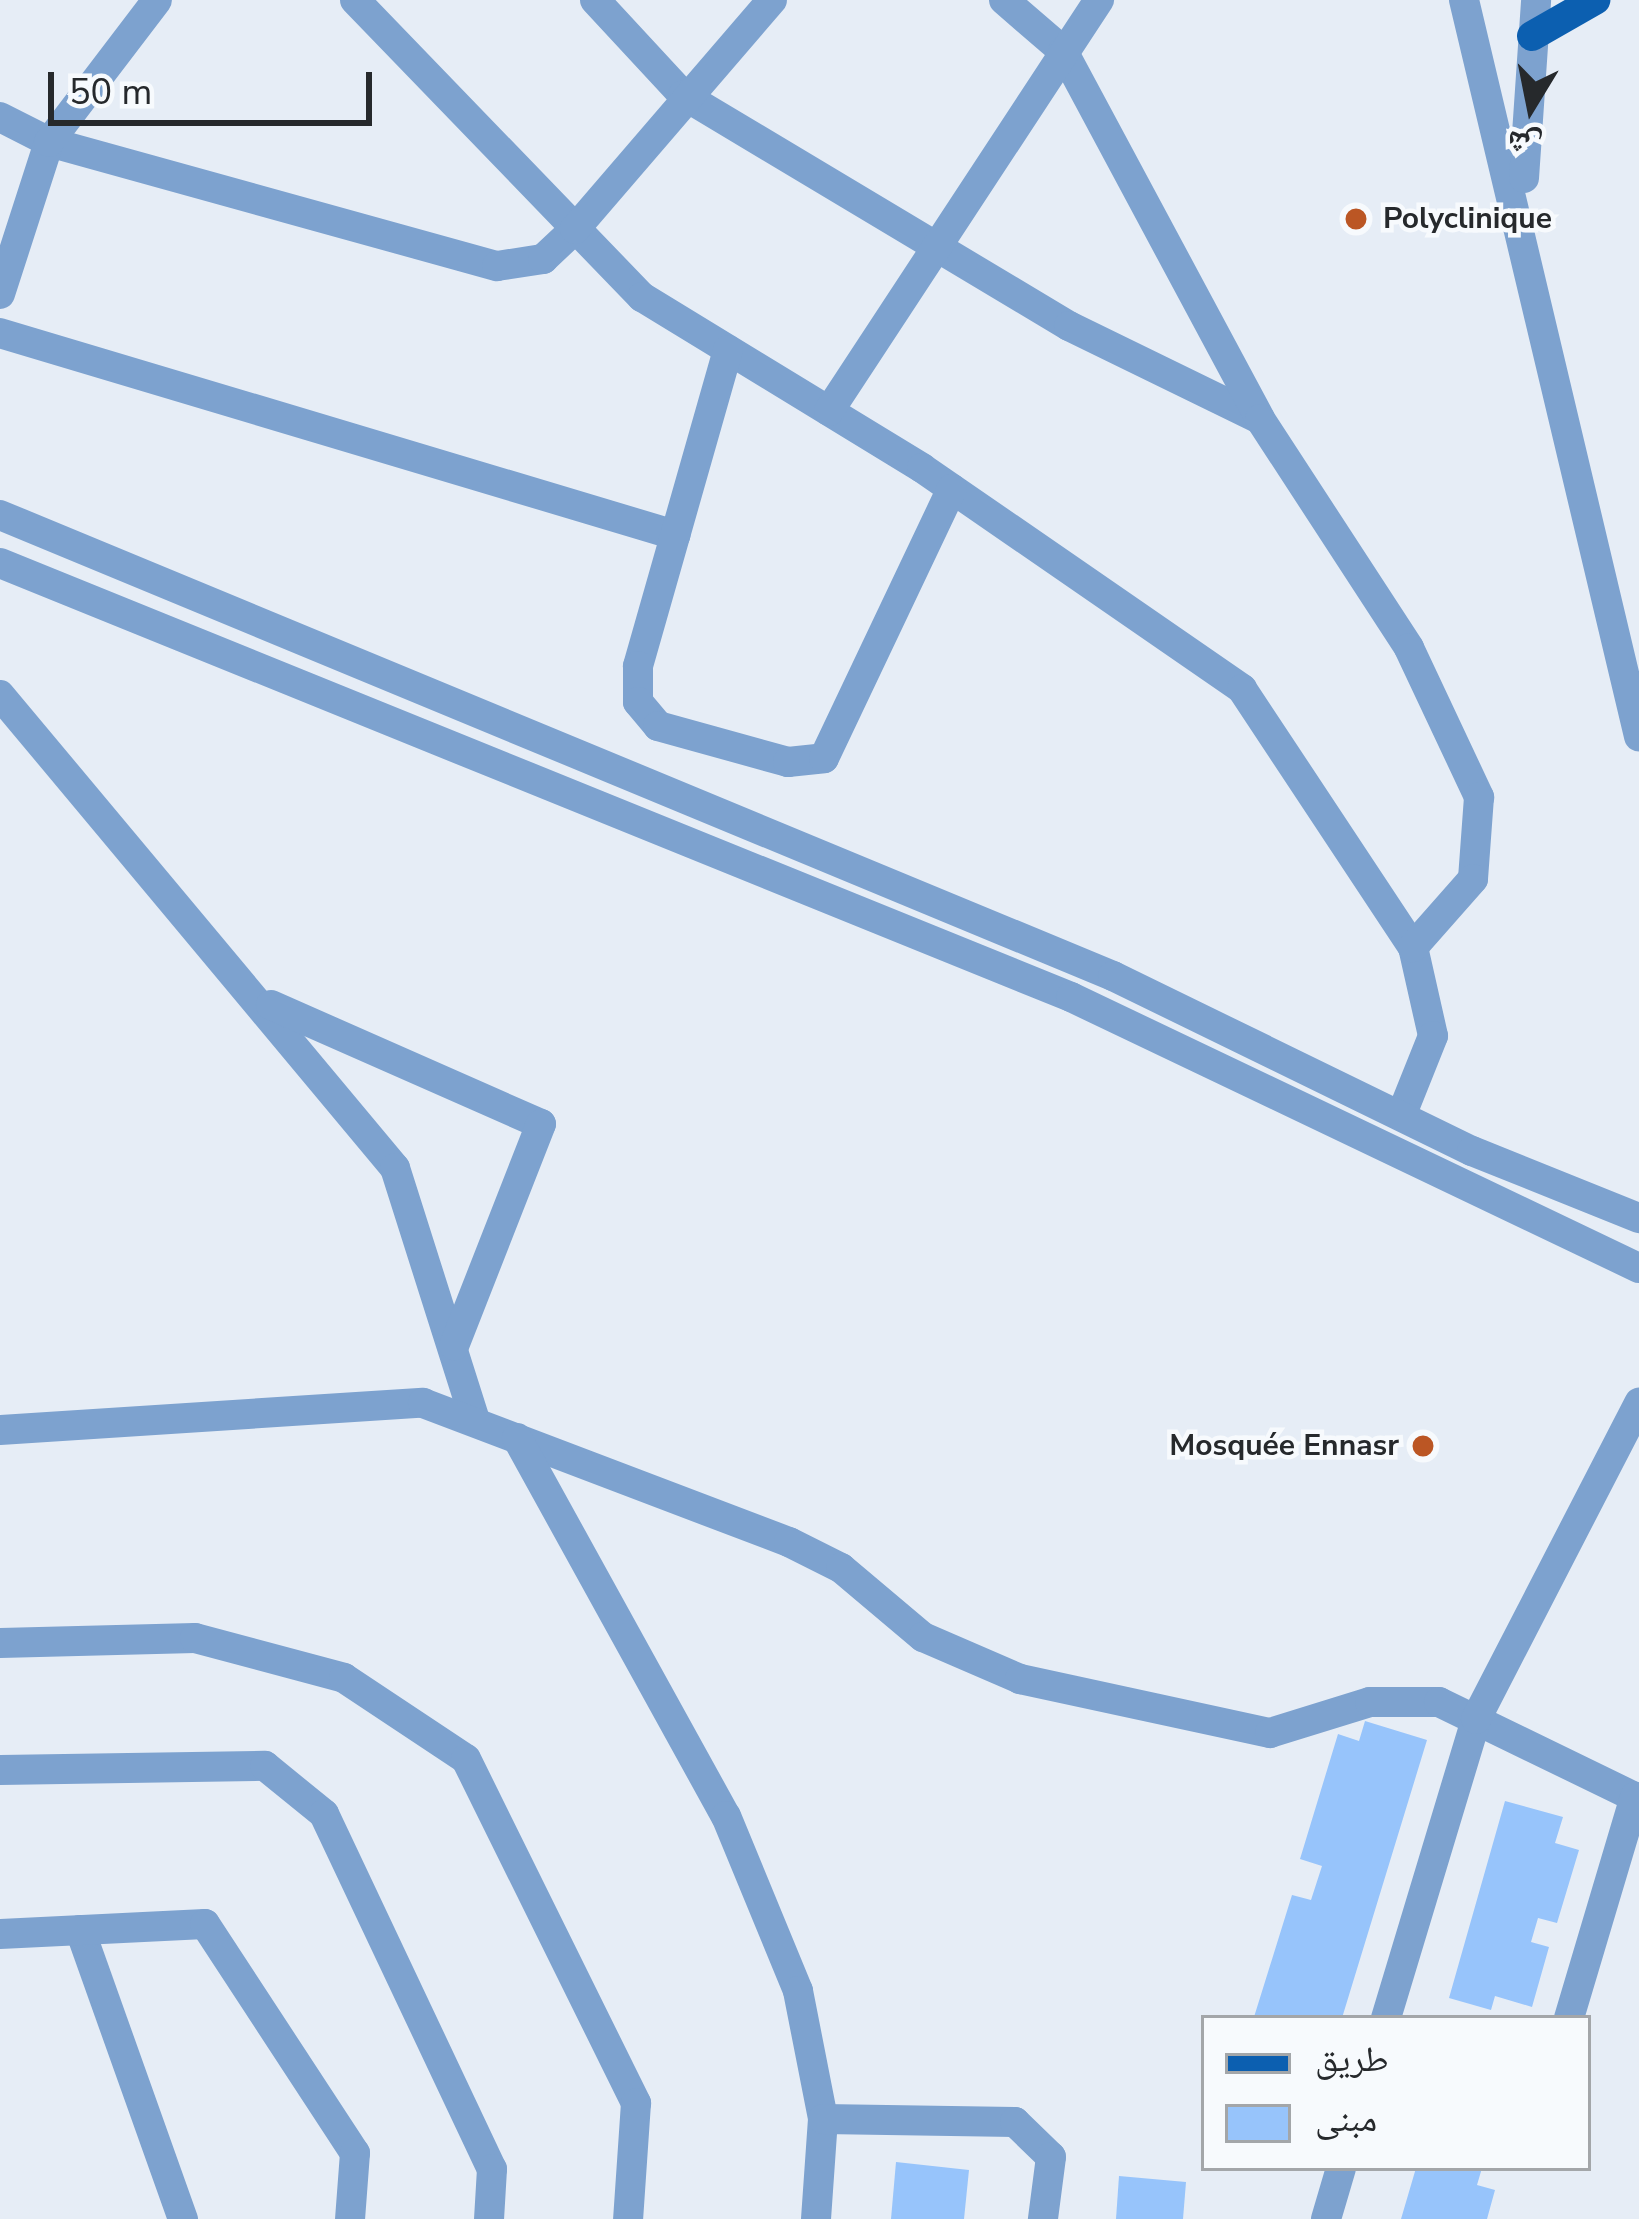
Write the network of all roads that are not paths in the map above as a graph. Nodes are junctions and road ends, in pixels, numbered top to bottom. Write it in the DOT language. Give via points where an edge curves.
graph roads {
  1 [pos="157,0"];
  2 [pos="355,0"];
  3 [pos="596,0"];
  4 [pos="772,0"];
  5 [pos="1004,0"];
  6 [pos="1100,0"];
  7 [pos="1464,0"];
  8 [pos="1536,0"];
  9 [pos="1595,0"];
  10 [pos="1532,36"];
  11 [pos="1063,51"];
  12 [pos="682,95"];
  13 [pos="0,117"];
  14 [pos="49,142"];
  15 [pos="1523,214"];
  16 [pos="574,230"];
  17 [pos="943,248"];
  18 [pos="0,293"];
  19 [pos="0,333"];
  20 [pos="728,350"];
  21 [pos="829,411"];
  22 [pos="1260,419"];
  23 [pos="952,489"];
  24 [pos="0,515"];
  25 [pos="675,536"];
  26 [pos="0,563"];
  27 [pos="0,695"];
  28 [pos="1639,736"];
  29 [pos="1413,946"];
  30 [pos="260,1001"];
  31 [pos="1401,1117"];
  32 [pos="1639,1218"];
  33 [pos="1639,1268"];
  34 [pos="454,1346"];
  35 [pos="1639,1403"];
  36 [pos="475,1417"];
  37 [pos="0,1430"];
  38 [pos="518,1438"];
  39 [pos="0,1643"];
  40 [pos="1476,1719"];
  41 [pos="0,1770"];
  42 [pos="1637,1798"];
  43 [pos="80,1930"];
  44 [pos="0,1934"];
  45 [pos="1387,2015"];
  46 [pos="1570,2015"];
  47 [pos="823,2120"];
  48 [pos="1340,2171"];
  49 [pos="183,2219"];
  50 [pos="350,2219"];
  51 [pos="489,2219"];
  52 [pos="628,2219"];
  53 [pos="816,2219"];
  54 [pos="1043,2219"];
  55 [pos="1326,2219"];
  1 -- 14 [label="street"];
  2 -- 16 [label="street"];
  3 -- 12 [label="street"];
  4 -- 12 [label="street"];
  5 -- 11 [label="street"];
  6 -- 11 [label="street"];
  7 -- 15 [label="street"];
  8 -- 10 [label="street"];
  9 -- 10 [label="main road"];
  10 -- 15 [label="street"];
  11 -- 17 [label="street"];
  11 -- 22 [label="street"];
  12 -- 16 [label="street"];
  12 -- 17 [label="street"];
  13 -- 14 [label="street"];
  14 -- 16 [label="street" via="497,266 543,259"];
  14 -- 18 [label="street"];
  15 -- 28 [label="street"];
  16 -- 20 [label="street" via="642,297"];
  17 -- 21 [label="street"];
  17 -- 22 [label="street" via="1069,326"];
  19 -- 25 [label="street"];
  20 -- 21 [label="street"];
  20 -- 25 [label="street"];
  21 -- 23 [label="street"];
  22 -- 29 [label="street" via="1409,648 1479,797 1472,879"];
  23 -- 25 [label="street" via="824,758 788,762 658,726 638,702"];
  23 -- 29 [label="street" via="1242,689"];
  24 -- 31 [label="street" via="1113,976"];
  26 -- 33 [label="street" via="1071,997"];
  27 -- 30 [label="street"];
  29 -- 31 [label="street" via="1433,1036"];
  30 -- 34 [label="street" via="395,1168"];
  30 -- 34 [label="street" via="541,1124"];
  31 -- 32 [label="street"];
  34 -- 36 [label="street"];
  35 -- 40 [label="street"];
  36 -- 37 [label="street" via="423,1403"];
  36 -- 38 [label="street"];
  38 -- 40 [label="street" via="789,1542 841,1568 923,1637 1020,1678 1270,1733 1401,1697"];
  38 -- 47 [label="street" via="726,1816 798,1991"];
  39 -- 52 [label="street" via="195,1638 344,1678 466,1760 636,2103"];
  40 -- 42 [label="street"];
  40 -- 45 [label="street"];
  41 -- 51 [label="street" via="265,1766 325,1814 492,2169"];
  42 -- 46 [label="street"];
  43 -- 44 [label="street"];
  43 -- 49 [label="street"];
  43 -- 50 [label="street" via="205,1924 355,2152"];
  47 -- 53 [label="street"];
  47 -- 54 [label="street" via="1015,2122 1051,2157"];
  48 -- 55 [label="street"];
}
